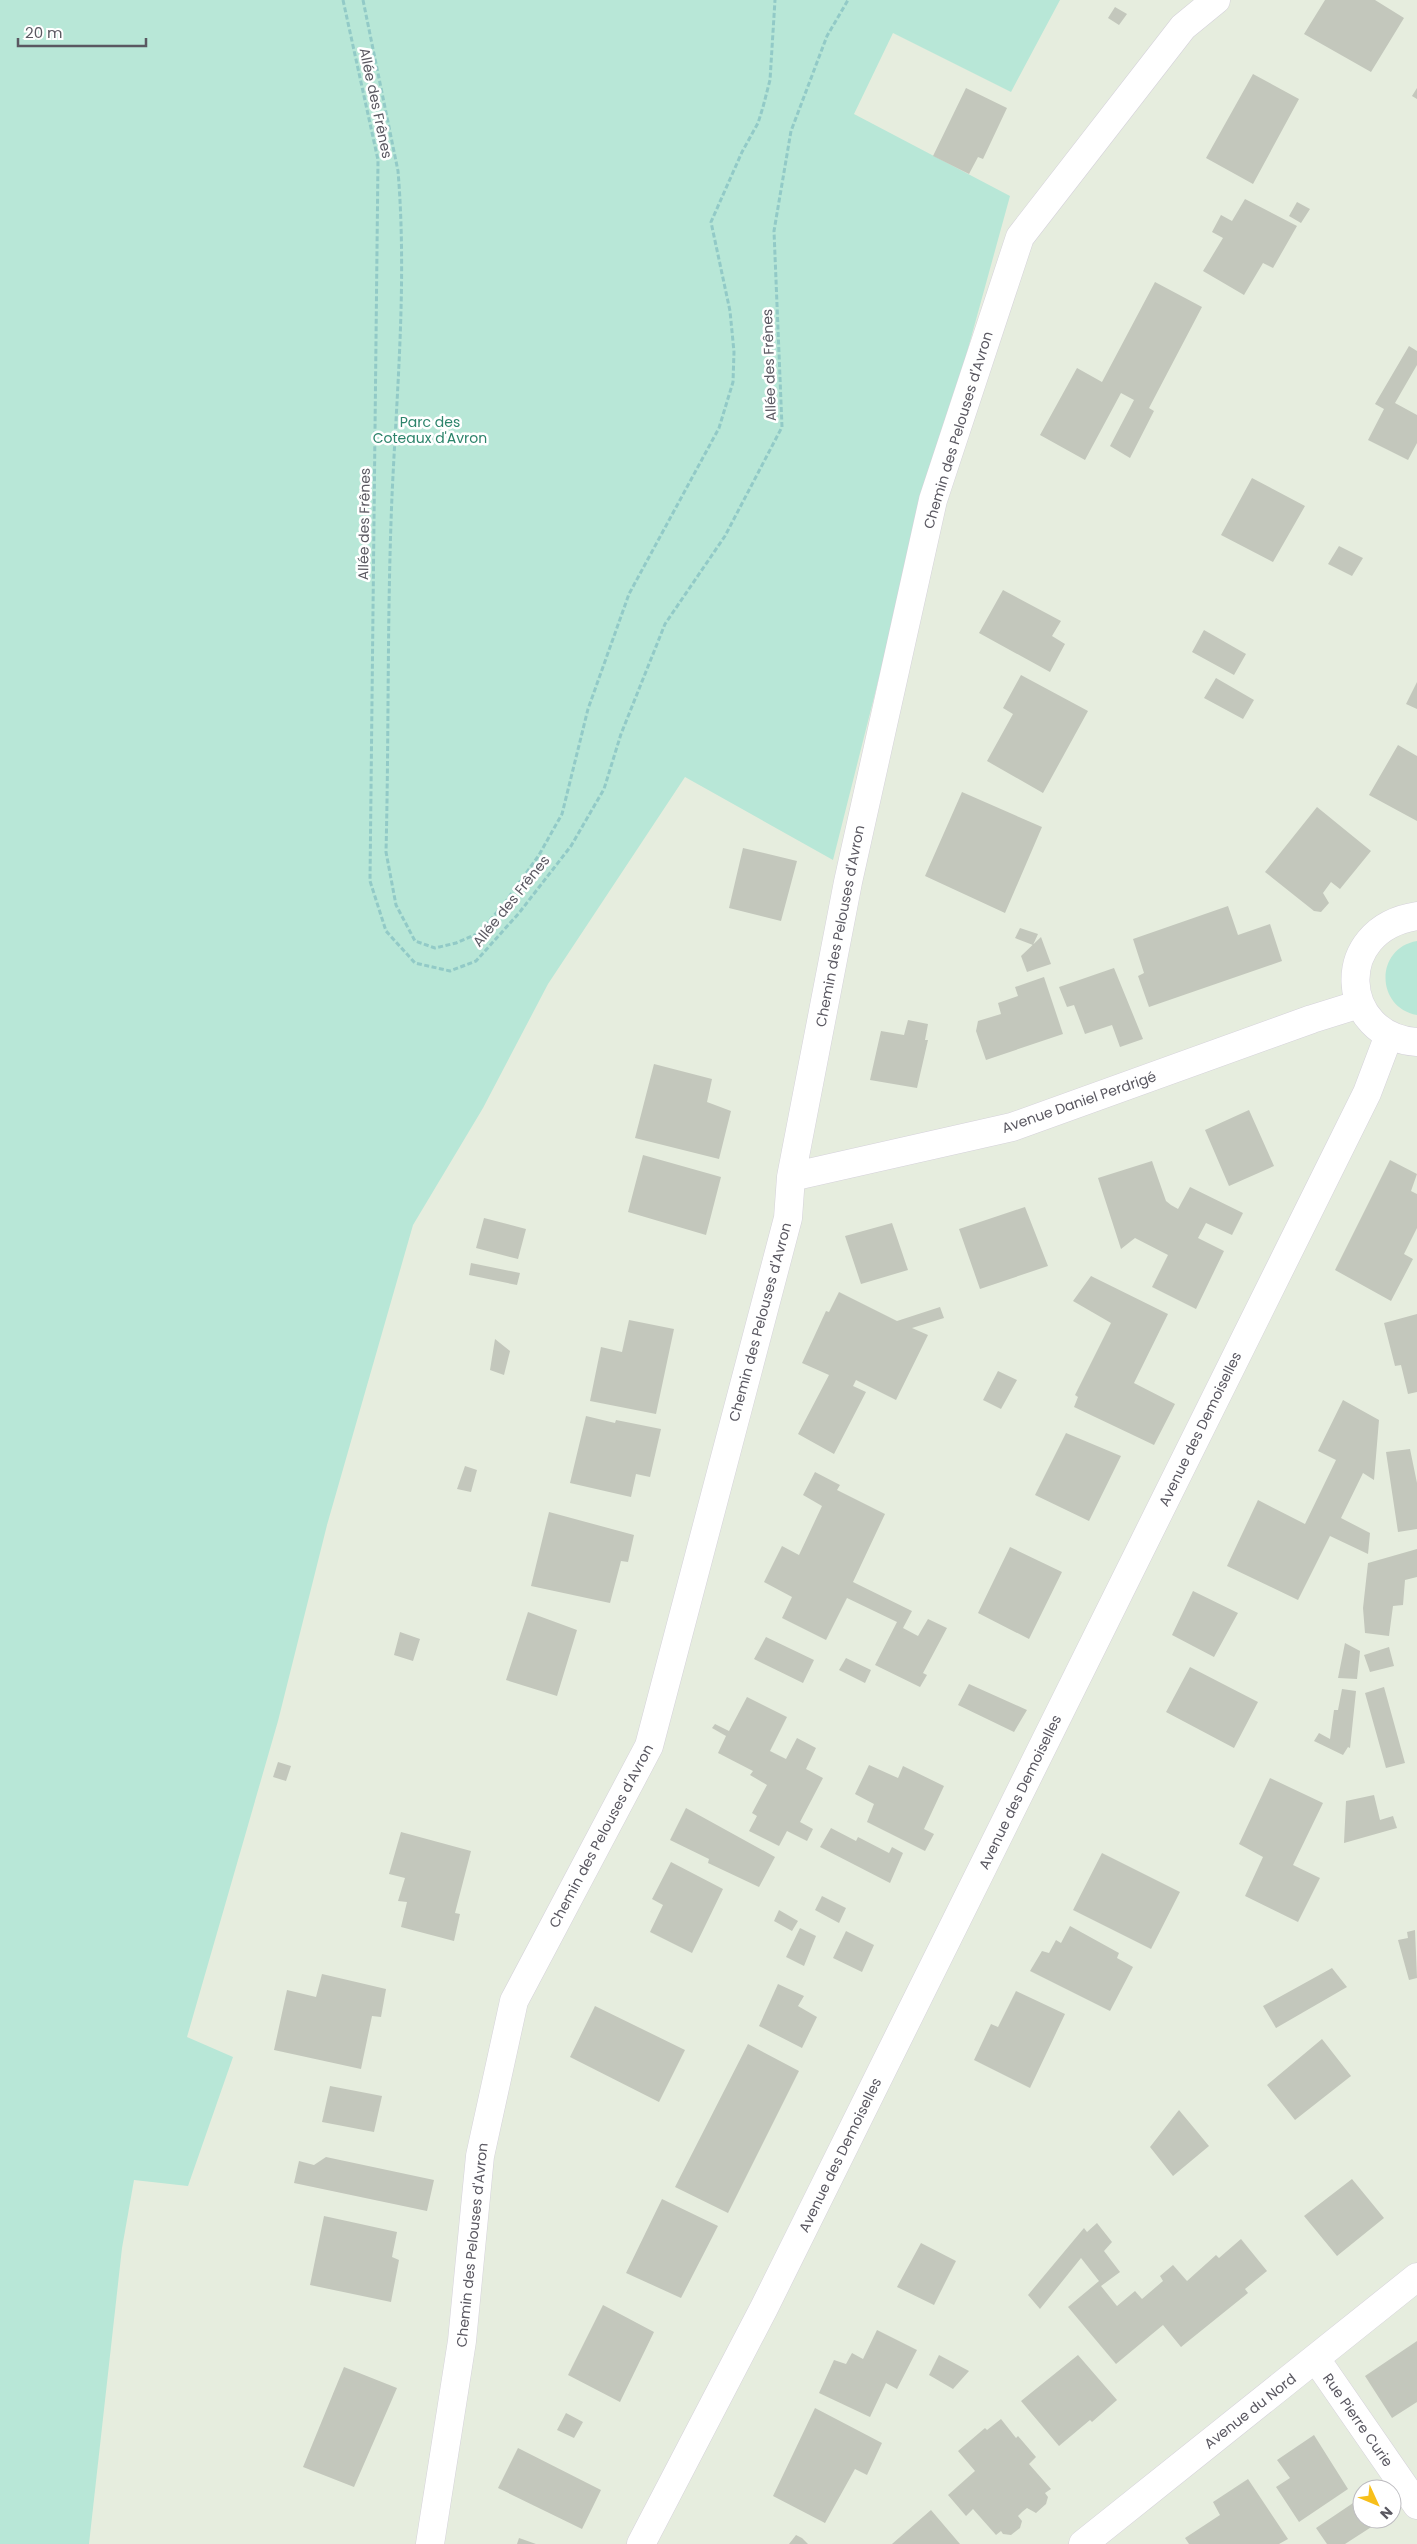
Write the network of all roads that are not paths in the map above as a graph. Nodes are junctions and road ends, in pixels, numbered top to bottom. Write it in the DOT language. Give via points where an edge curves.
graph roads {
  1 [pos="1216,0"];
  2 [pos="1417,916"];
  3 [pos="1360,1004"];
  4 [pos="1389,1035"];
  5 [pos="1417,1042"];
  6 [pos="791,1177"];
  7 [pos="1417,2277"];
  8 [pos="1316,2359"];
  9 [pos="1417,2505"];
  10 [pos="430,2544"];
  11 [pos="641,2544"];
  12 [pos="1083,2544"];
  1 -- 6 [label="street, Chemin des Pelouses d'Avron" via="1184,27 1020,237 933,500 848,882"];
  2 -- 3 [label="street" via="1400,919 1381,928 1366,943 1358,962 1355,983"];
  3 -- 4 [label="street" via="1372,1022"];
  3 -- 6 [label="street, Avenue Daniel Perdrigé" via="1312,1018 1012,1127"];
  4 -- 5 [label="street" via="1406,1042"];
  4 -- 11 [label="street, Avenue des Demoiselles" via="1363,1102 764,2308"];
  6 -- 10 [label="street, Chemin des Pelouses d'Avron" via="788,1218 650,1746 514,2001 480,2156 462,2340"];
  7 -- 8 [label="street, Avenue du Nord"];
  8 -- 9 [label="street, Rue Pierre Curie"];
  8 -- 12 [label="street, Avenue du Nord"];
}
